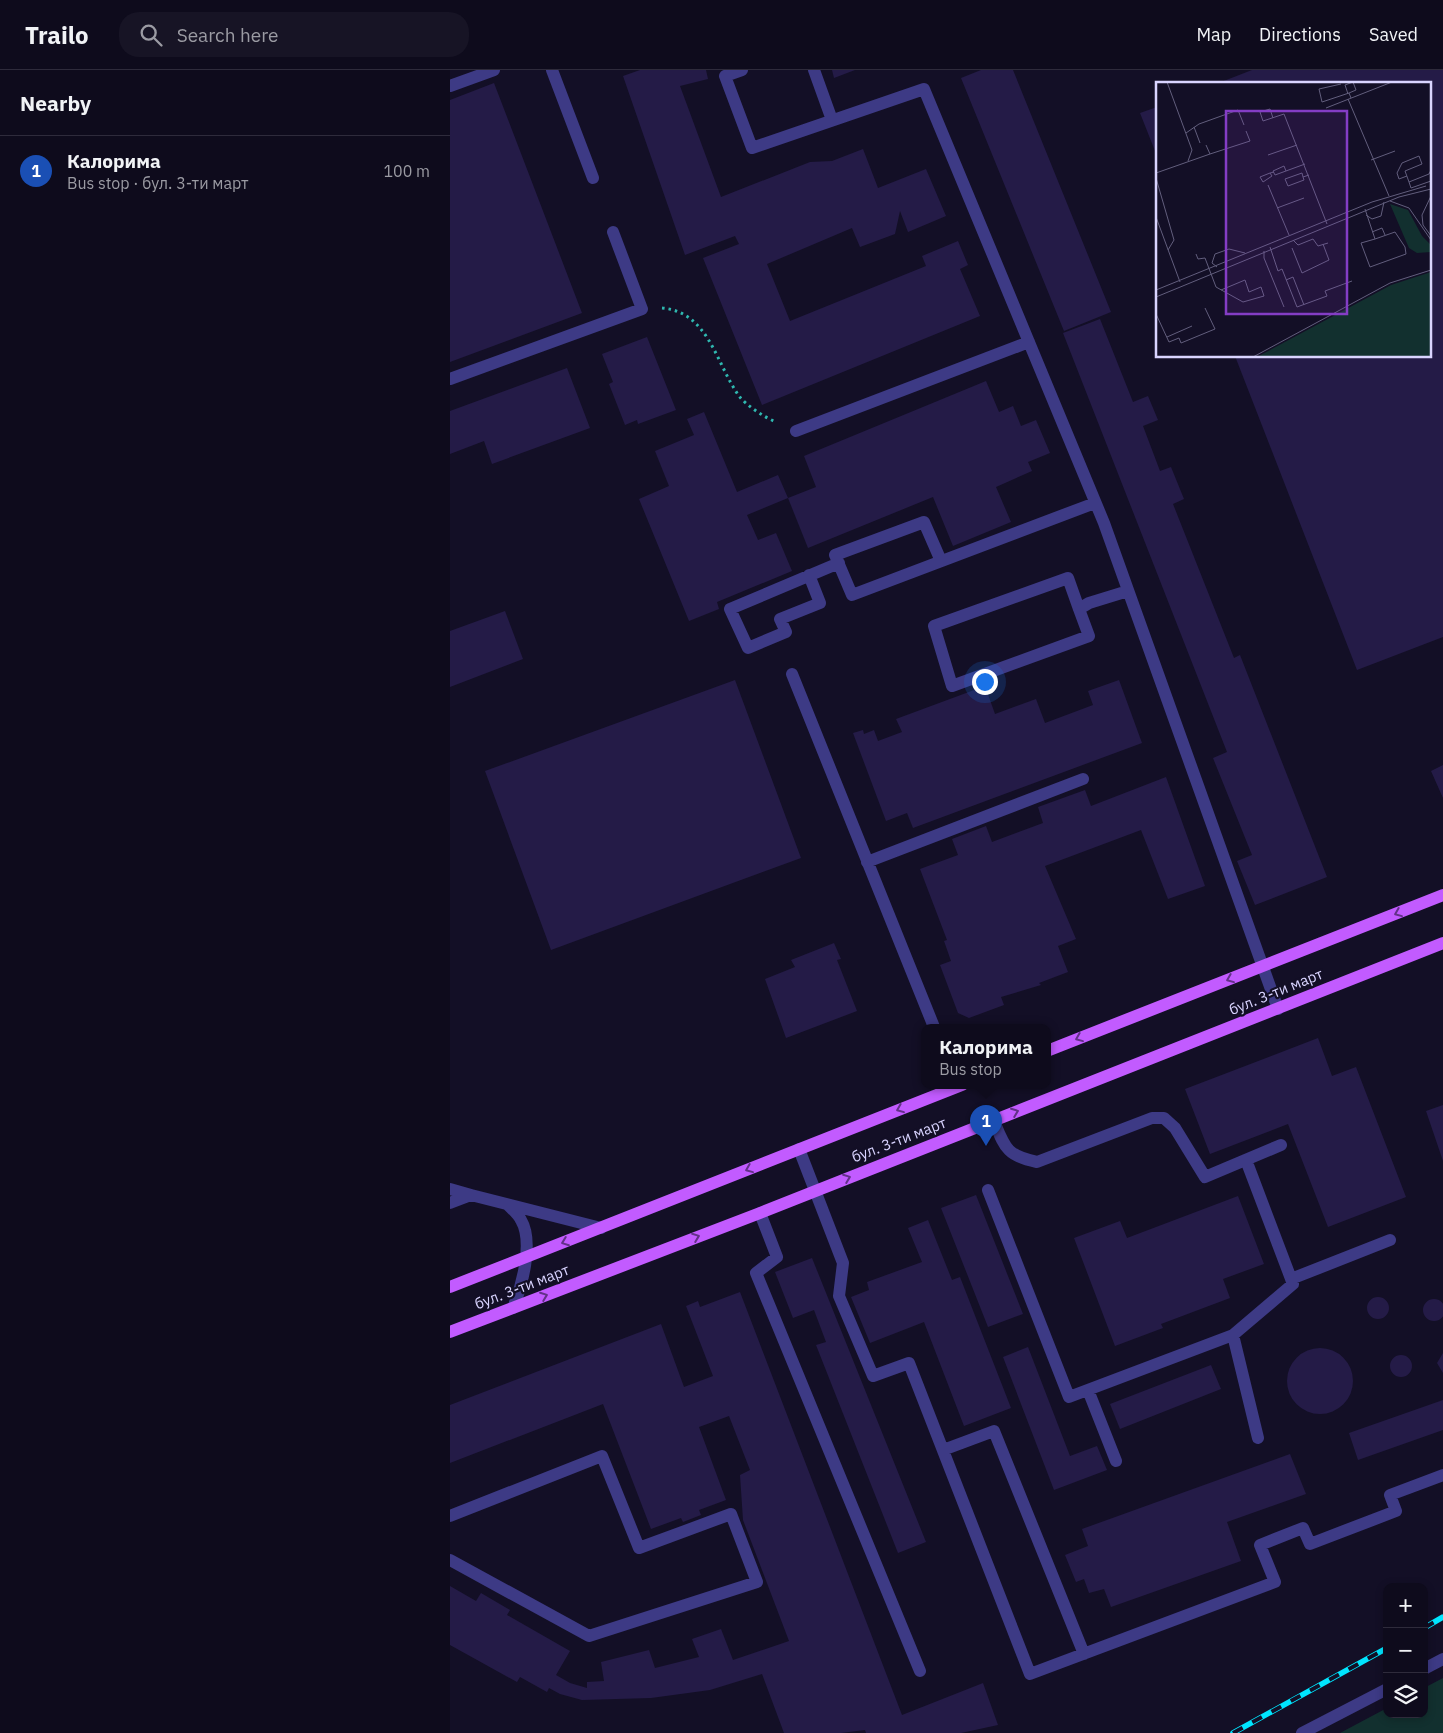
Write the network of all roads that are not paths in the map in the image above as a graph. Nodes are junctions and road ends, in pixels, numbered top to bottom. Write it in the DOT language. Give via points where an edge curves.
graph roads {
  1 [pos="494,70"];
  2 [pos="552,70"];
  3 [pos="742,70"];
  4 [pos="814,70"];
  5 [pos="450,86"];
  6 [pos="832,120"];
  7 [pos="593,178"];
  8 [pos="613,232"];
  9 [pos="1028,342"];
  10 [pos="450,379"];
  11 [pos="796,431"];
  12 [pos="1095,503"];
  13 [pos="941,561"];
  14 [pos="839,563"];
  15 [pos="809,575"];
  16 [pos="1128,591"];
  17 [pos="1079,609"];
  18 [pos="792,674"];
  19 [pos="1083,779"];
  20 [pos="867,862"];
  21 [pos="1443,895"];
  22 [pos="1443,943"];
  23 [pos="1263,966"];
  24 [pos="1278,1009"];
  25 [pos="933,1024"];
  26 [pos="1051,1049"];
  27 [pos="952,1089"];
  28 [pos="994,1121"];
  29 [pos="1282,1145"];
  30 [pos="798,1149"];
  31 [pos="1246,1160"];
  32 [pos="450,1190"];
  33 [pos="988,1190"];
  34 [pos="814,1191"];
  35 [pos="471,1195"];
  36 [pos="450,1203"];
  37 [pos="508,1205"];
  38 [pos="760,1213"];
  39 [pos="601,1228"];
  40 [pos="1390,1240"];
  41 [pos="526,1257"];
  42 [pos="1291,1280"];
  43 [pos="450,1287"];
  44 [pos="513,1308"];
  45 [pos="450,1332"];
  46 [pos="1233,1335"];
  47 [pos="1088,1390"];
  48 [pos="1258,1438"];
  49 [pos="943,1450"];
  50 [pos="1116,1461"];
  51 [pos="1443,1475"];
  52 [pos="450,1516"];
  53 [pos="450,1560"];
  54 [pos="1084,1654"];
  55 [pos="1443,1659"];
  56 [pos="1428,1667"];
  57 [pos="920,1672"];
  58 [pos="1383,1690"];
  59 [pos="1302,1733"];
  1 -- 5 [label="street"];
  2 -- 7 [label="street"];
  3 -- 6 [label="street" via="724,76 752,148"];
  4 -- 6 [label="street"];
  6 -- 9 [label="street" via="924,89"];
  8 -- 10 [label="street" via="642,309"];
  9 -- 11 [label="street"];
  9 -- 12 [label="street"];
  12 -- 13 [label="street"];
  12 -- 16 [label="street"];
  13 -- 14 [label="street" via="852,595"];
  13 -- 14 [label="street" via="924,522 835,555"];
  14 -- 15 [label="street"];
  15 -- 15 [label="street" via="730,609 748,648 786,632 780,619 820,603"];
  16 -- 17 [label="street"];
  16 -- 23 [label="street"];
  17 -- 17 [label="street" via="1089,636 952,686 934,626 1068,578"];
  18 -- 20 [label="street"];
  19 -- 20 [label="street"];
  20 -- 25 [label="street"];
  21 -- 23 [label="main road, бул. 3-ти март, one-way"];
  22 -- 24 [label="main road, бул. 3-ти март"];
  23 -- 24 [label="street"];
  23 -- 26 [label="main road, бул. 3-ти март, one-way"];
  28 -- 24 [label="main road, бул. 3-ти март, one-way"];
  27 -- 30 [label="main road, бул. 3-ти март, one-way"];
  28 -- 31 [label="street" via="1005,1149 1020,1159 1037,1162 1152,1118 1164,1118 1175,1128 1205,1177"];
  34 -- 28 [label="main road, бул. 3-ти март, one-way"];
  29 -- 31 [label="street"];
  30 -- 34 [label="street"];
  30 -- 39 [label="main road, бул. 3-ти март, one-way"];
  31 -- 42 [label="street"];
  32 -- 35 [label="street"];
  33 -- 47 [label="street" via="1069,1397"];
  34 -- 38 [label="main road, бул. 3-ти март"];
  34 -- 49 [label="street" via="843,1263 839,1296 872,1376 909,1363"];
  35 -- 36 [label="street"];
  35 -- 37 [label="street"];
  37 -- 39 [label="street"];
  37 -- 41 [label="street" via="521,1220 525,1231"];
  44 -- 38 [label="main road, бул. 3-ти март, one-way"];
  38 -- 57 [label="street" via="777,1257 756,1274"];
  39 -- 41 [label="main road, бул. 3-ти март, one-way"];
  40 -- 42 [label="street"];
  41 -- 43 [label="main road, бул. 3-ти март"];
  41 -- 44 [label="street"];
  42 -- 46 [label="street" via="1293,1284"];
  44 -- 45 [label="main road, бул. 3-ти март"];
  46 -- 47 [label="street"];
  46 -- 48 [label="street"];
  47 -- 50 [label="street"];
  49 -- 54 [label="street" via="994,1431"];
  49 -- 54 [label="street" via="1030,1674"];
  51 -- 54 [label="street" via="1390,1495 1396,1511 1318,1541 1310,1544 1303,1528 1260,1545 1274,1582"];
  52 -- 53 [label="street" via="602,1456 639,1548 731,1514 757,1582 589,1636"];
  55 -- 56 [label="street"];
  58 -- 59 [label="street"];
}
